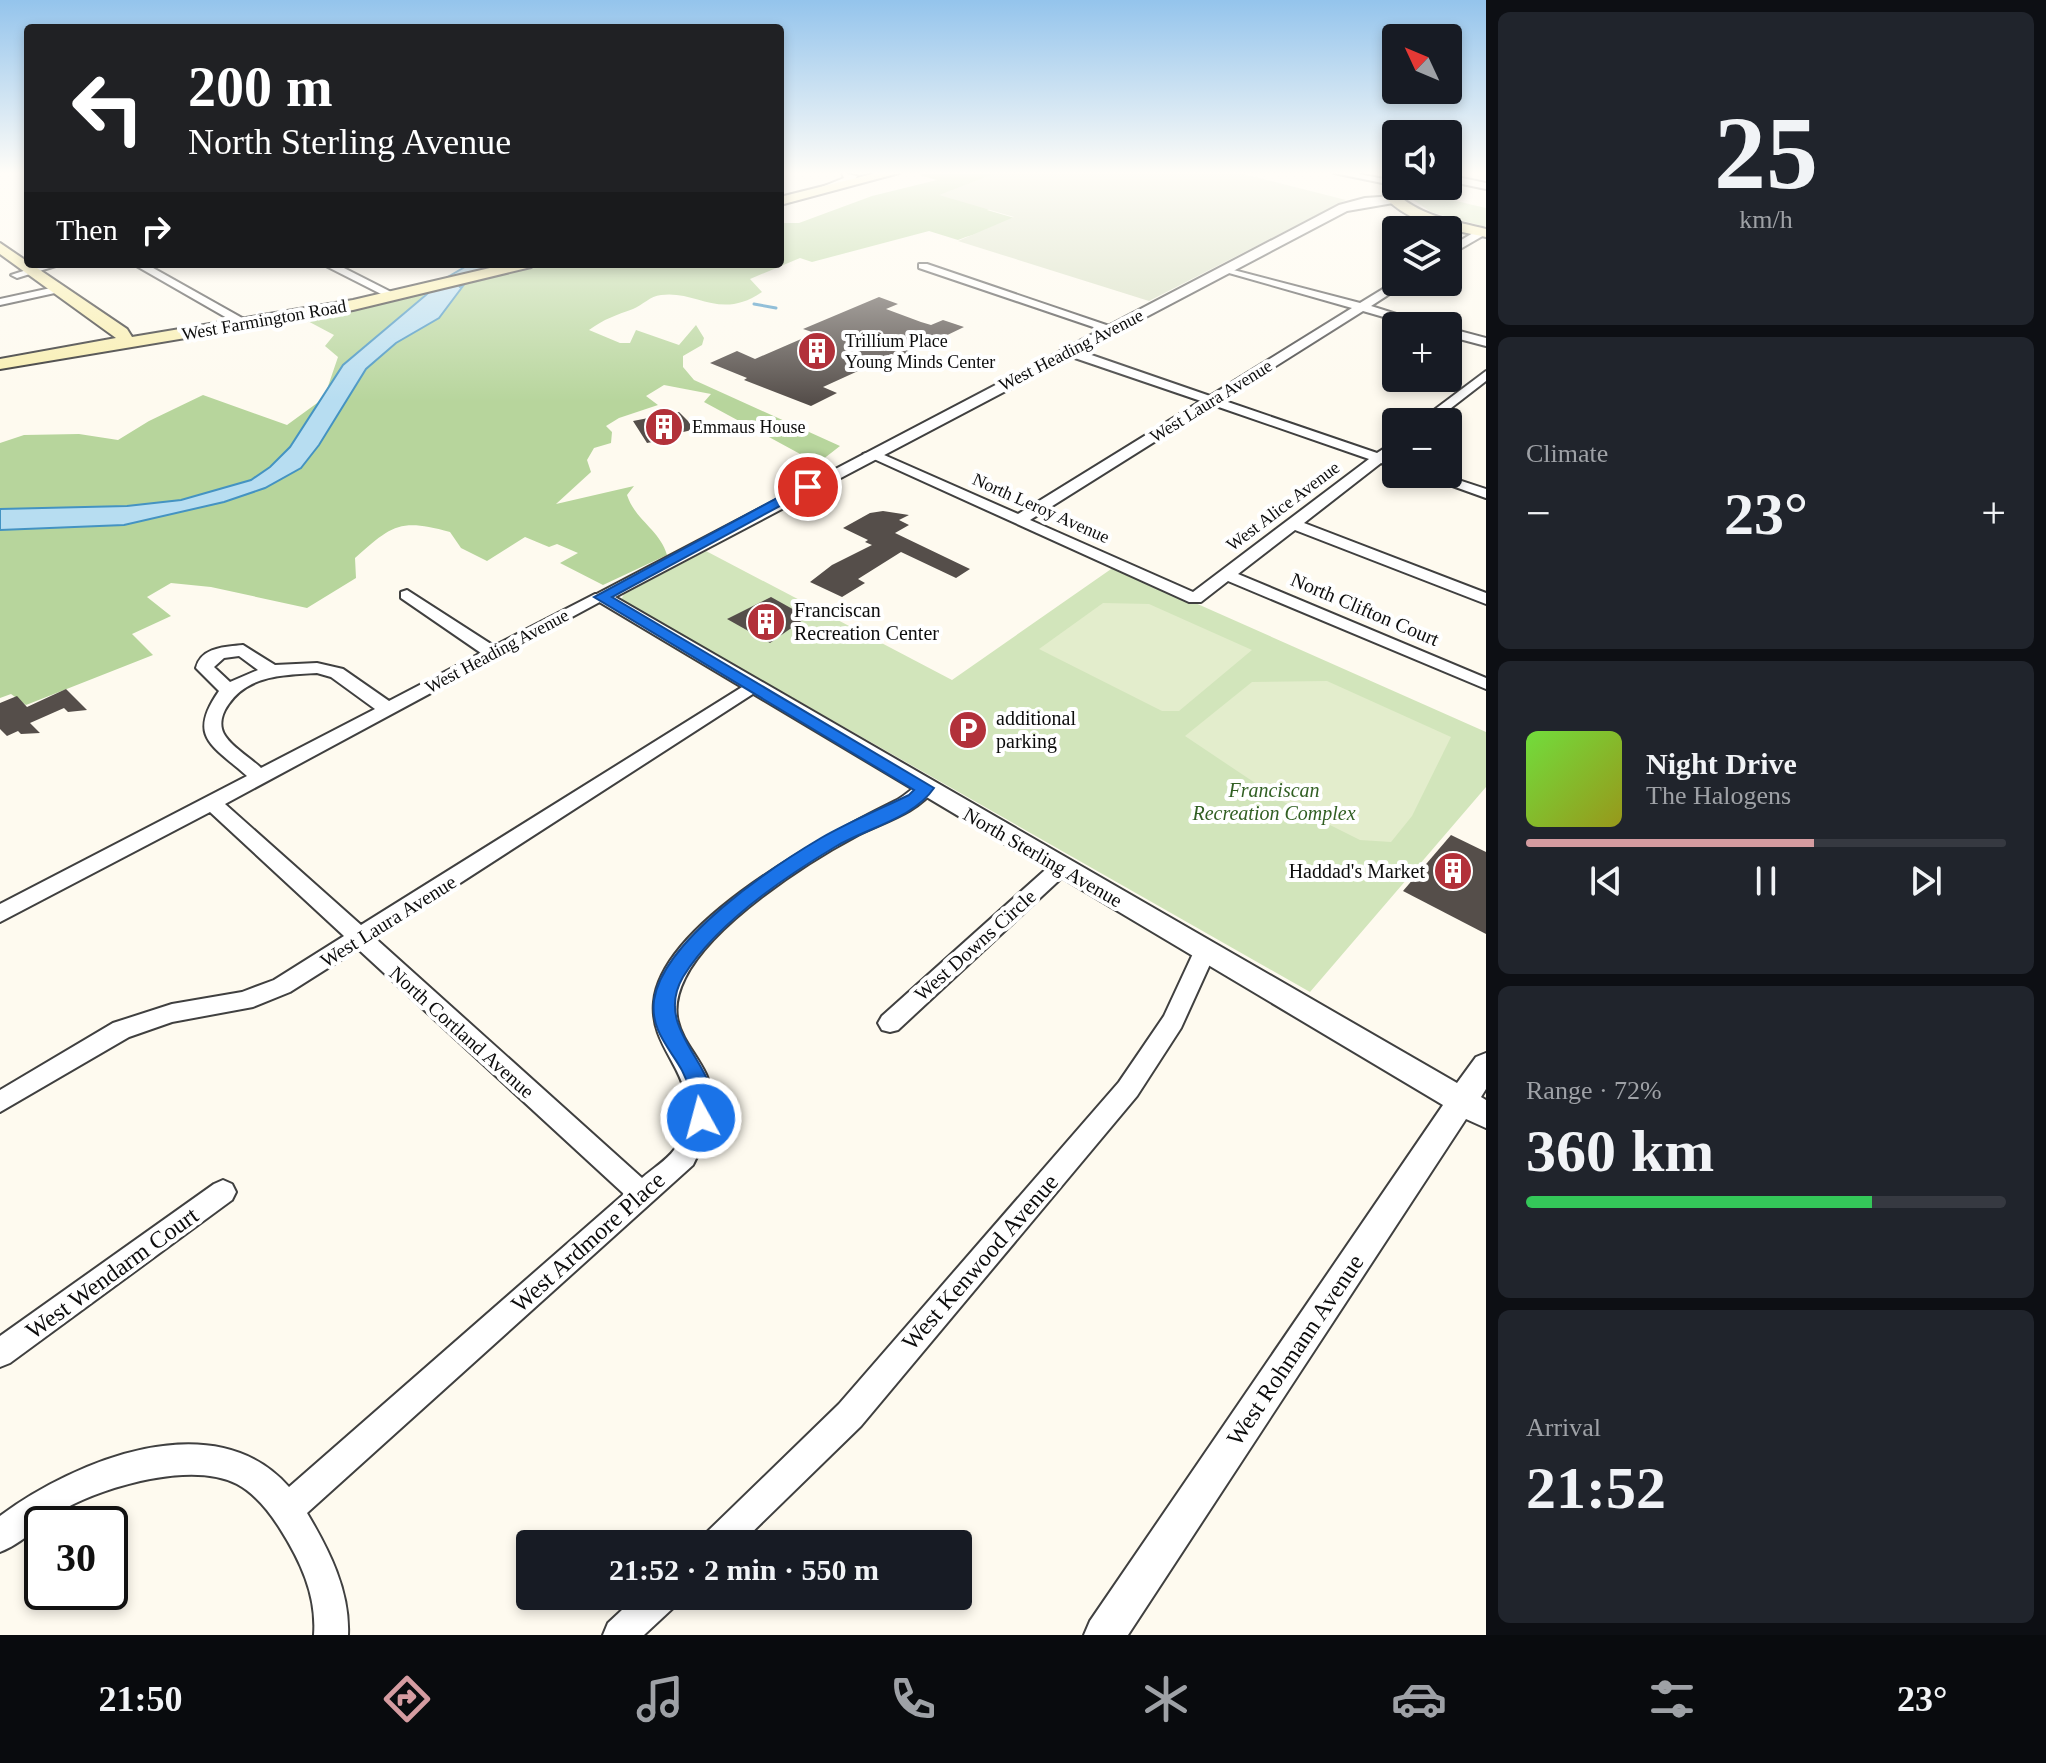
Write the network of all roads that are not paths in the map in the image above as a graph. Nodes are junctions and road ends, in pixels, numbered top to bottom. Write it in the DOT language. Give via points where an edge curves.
graph roads {
  1 [pos="4,249"];
  2 [pos="1264,249"];
  3 [pos="0,263"];
  4 [pos="24,263"];
  5 [pos="923,266"];
  6 [pos="32,268"];
  7 [pos="42,268"];
  8 [pos="145,268"];
  9 [pos="335,268"];
  10 [pos="356,268"];
  11 [pos="510,268"];
  12 [pos="1226,269"];
  13 [pos="35,270"];
  14 [pos="343,272"];
  15 [pos="17,275"];
  16 [pos="52,291"];
  17 [pos="1382,294"];
  18 [pos="393,296"];
  19 [pos="0,302"];
  20 [pos="1362,307"];
  21 [pos="72,308"];
  22 [pos="1382,313"];
  23 [pos="245,323"];
  24 [pos="1112,329"];
  25 [pos="1462,336"];
  26 [pos="1486,342"];
  27 [pos="116,345"];
  28 [pos="1070,352"];
  29 [pos="24,361"];
  30 [pos="0,364"];
  31 [pos="1486,375"];
  32 [pos="1211,401"];
  33 [pos="1443,408"];
  34 [pos="870,454"];
  35 [pos="1382,456"];
  36 [pos="1379,458"];
  37 [pos="1382,459"];
  38 [pos="1462,486"];
  39 [pos="1486,494"];
  40 [pos="1019,520"];
  41 [pos="1293,524"];
  42 [pos="1227,575"];
  43 [pos="407,595"];
  44 [pos="601,597"];
  45 [pos="1195,599"];
  46 [pos="1486,599"];
  47 [pos="492,653"];
  48 [pos="271,671"];
  49 [pos="1486,684"];
  50 [pos="753,688"];
  51 [pos="229,690"];
  52 [pos="387,709"];
  53 [pos="260,777"];
  54 [pos="925,788"];
  55 [pos="211,802"];
  56 [pos="1061,867"];
  57 [pos="0,914"];
  58 [pos="360,940"];
  59 [pos="1205,951"];
  60 [pos="890,1023"];
  61 [pos="1486,1065"];
  62 [pos="0,1102"];
  63 [pos="1474,1108"];
  64 [pos="223,1192"];
  65 [pos="643,1195"];
  66 [pos="0,1353"];
  67 [pos="288,1509"];
  68 [pos="731,1530"];
  69 [pos="0,1536"];
  70 [pos="646,1610"];
  71 [pos="331,1635"];
  72 [pos="620,1635"];
  73 [pos="1104,1635"];
  1 -- 4 [label="main road"];
  2 -- 12 [label="street, West Heading Avenue"];
  3 -- 15 [label="main road"];
  5 -- 24 [label="street"];
  6 -- 13 [label="main road"];
  7 -- 13 [label="street"];
  8 -- 23 [label="street"];
  9 -- 14 [label="street"];
  10 -- 14 [label="street"];
  11 -- 18 [label="main road, West Farmington Road"];
  12 -- 20 [label="street"];
  12 -- 24 [label="street, West Heading Avenue"];
  13 -- 15 [label="street"];
  13 -- 16 [label="main road"];
  14 -- 18 [label="street"];
  15 -- 16 [label="main road"];
  16 -- 19 [label="street"];
  16 -- 21 [label="main road"];
  16 -- 27 [label="main road" via="121,333 125,340"];
  17 -- 20 [label="street, West Laura Avenue"];
  18 -- 23 [label="main road, West Farmington Road"];
  20 -- 22 [label="street"];
  20 -- 32 [label="street, West Laura Avenue"];
  21 -- 27 [label="main road"];
  21 -- 29 [label="main road" via="95,330 93,339"];
  23 -- 27 [label="main road, West Farmington Road"];
  24 -- 28 [label="street, West Heading Avenue"];
  25 -- 26 [label="street"];
  27 -- 29 [label="main road, West Farmington Road"];
  28 -- 32 [label="street"];
  28 -- 34 [label="street, West Heading Avenue"];
  29 -- 30 [label="main road, West Farmington Road"];
  31 -- 33 [label="street"];
  32 -- 36 [label="street"];
  32 -- 40 [label="street, West Laura Avenue"];
  34 -- 40 [label="street, North Leroy Avenue"];
  34 -- 44 [label="street, West Heading Avenue"];
  35 -- 36 [label="street, West Alice Avenue"];
  36 -- 37 [label="street"];
  36 -- 41 [label="street, West Alice Avenue"];
  38 -- 39 [label="street"];
  40 -- 45 [label="street, North Leroy Avenue"];
  41 -- 42 [label="street, West Alice Avenue"];
  41 -- 46 [label="street"];
  42 -- 45 [label="street, West Alice Avenue"];
  42 -- 49 [label="street, North Clifton Court"];
  43 -- 47 [label="street"];
  44 -- 47 [label="street, West Heading Avenue"];
  44 -- 50 [label="street, North Sterling Avenue"];
  47 -- 52 [label="street, West Heading Avenue"];
  48 -- 51 [label="street"];
  48 -- 51 [label="street" via="243,650 219,653 205,668"];
  48 -- 52 [label="street" via="317,668 337,673"];
  50 -- 54 [label="street, North Sterling Avenue"];
  50 -- 58 [label="street, West Laura Avenue"];
  51 -- 53 [label="street" via="214,712 212,728 218,740"];
  52 -- 53 [label="street, West Heading Avenue"];
  53 -- 55 [label="street, West Heading Avenue"];
  54 -- 56 [label="street, North Sterling Avenue"];
  54 -- 65 [label="street, West Ardmore Place" via="915,799 830,842 758,889 701,940 673,976 665,999 665,1024 700,1087 701,1118 684,1157"];
  55 -- 57 [label="street, West Heading Avenue"];
  55 -- 58 [label="street, North Cortland Avenue"];
  56 -- 59 [label="street, North Sterling Avenue"];
  56 -- 60 [label="street, West Downs Circle"];
  58 -- 62 [label="street, West Laura Avenue" via="282,986 245,1001 172,1013 121,1030"];
  58 -- 65 [label="street, North Cortland Avenue"];
  59 -- 63 [label="street, North Sterling Avenue"];
  59 -- 68 [label="street, West Kenwood Avenue" via="1173,1021 1128,1089 850,1415"];
  61 -- 63 [label="street, West Rohmann Avenue"];
  63 -- 73 [label="street, West Rohmann Avenue"];
  64 -- 66 [label="street, West Wendarm Court"];
  65 -- 67 [label="street, West Ardmore Place"];
  67 -- 69 [label="street" via="248,1473 201,1459 119,1470 55,1497"];
  67 -- 71 [label="street" via="314,1557 333,1619"];
  70 -- 72 [label="street"];
}
